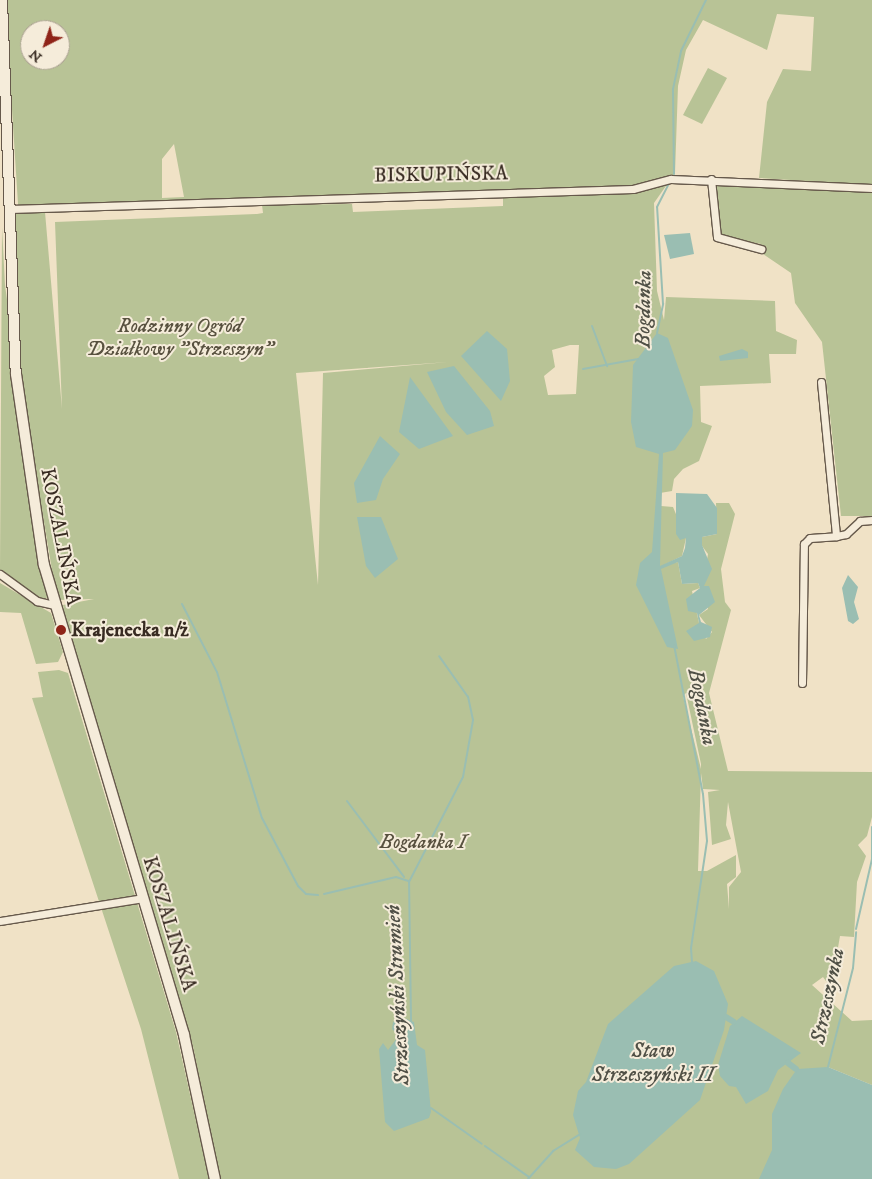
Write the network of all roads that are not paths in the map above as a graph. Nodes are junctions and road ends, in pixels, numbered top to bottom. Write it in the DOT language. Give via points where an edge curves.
graph roads {
  1 [pos="2,0"];
  2 [pos="4,172"];
  3 [pos="711,179"];
  4 [pos="872,188"];
  5 [pos="10,210"];
  6 [pos="761,249"];
  7 [pos="821,382"];
  8 [pos="872,520"];
  9 [pos="836,536"];
  10 [pos="0,574"];
  11 [pos="54,605"];
  12 [pos="802,684"];
  13 [pos="143,898"];
  14 [pos="0,921"];
  15 [pos="215,1179"];
  1 -- 2 [label="street, KOSZALIŃSKA"];
  2 -- 5 [label="street, KOSZALIŃSKA"];
  3 -- 4 [label="street, BISKUPIŃSKA"];
  3 -- 5 [label="street, BISKUPIŃSKA" via="671,179 632,189"];
  3 -- 6 [label="street" via="716,237"];
  5 -- 11 [label="street, KOSZALIŃSKA" via="17,387"];
  7 -- 9 [label="street"];
  8 -- 9 [label="street" via="860,521 846,534"];
  9 -- 12 [label="street" via="810,538 804,544"];
  10 -- 11 [label="street" via="37,601"];
  11 -- 13 [label="street, KOSZALIŃSKA"];
  13 -- 14 [label="street"];
  13 -- 15 [label="street, KOSZALIŃSKA" via="184,1035"];
}
